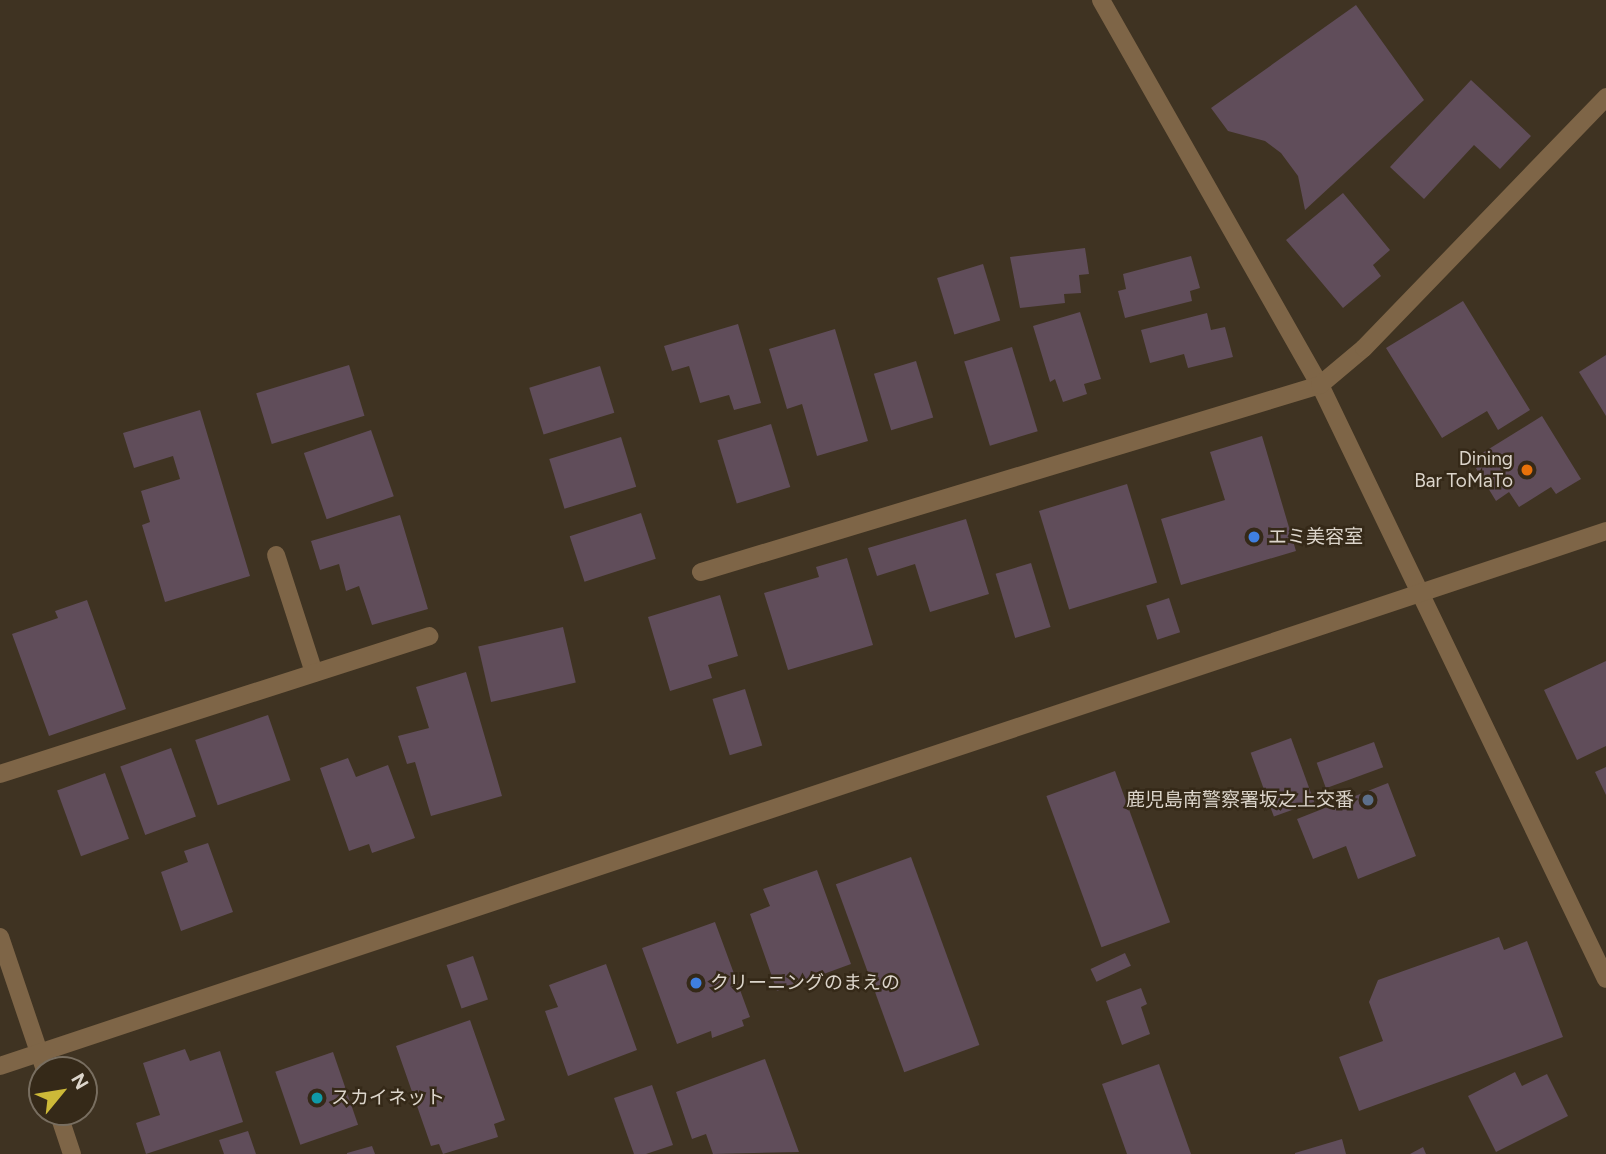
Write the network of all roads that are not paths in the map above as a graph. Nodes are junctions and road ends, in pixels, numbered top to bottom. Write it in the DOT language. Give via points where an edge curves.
graph roads {
  1 [pos="1101,0"];
  2 [pos="1606,97"];
  3 [pos="1320,385"];
  4 [pos="1606,531"];
  5 [pos="276,555"];
  6 [pos="701,572"];
  7 [pos="1422,592"];
  8 [pos="429,636"];
  9 [pos="314,673"];
  10 [pos="0,774"];
  11 [pos="0,937"];
  12 [pos="1606,979"];
  13 [pos="40,1056"];
  14 [pos="60,1056"];
  15 [pos="28,1063"];
  16 [pos="0,1066"];
  17 [pos="63,1126"];
  18 [pos="72,1154"];
  1 -- 3 [label="street"];
  2 -- 3 [label="street" via="1364,348"];
  3 -- 6 [label="street"];
  3 -- 7 [label="street"];
  4 -- 7 [label="street"];
  5 -- 9 [label="street"];
  7 -- 12 [label="street"];
  7 -- 14 [label="street"];
  8 -- 9 [label="street"];
  9 -- 10 [label="street"];
  11 -- 13 [label="street"];
  15 -- 16 [label="street"];
  17 -- 18 [label="street"];
}
